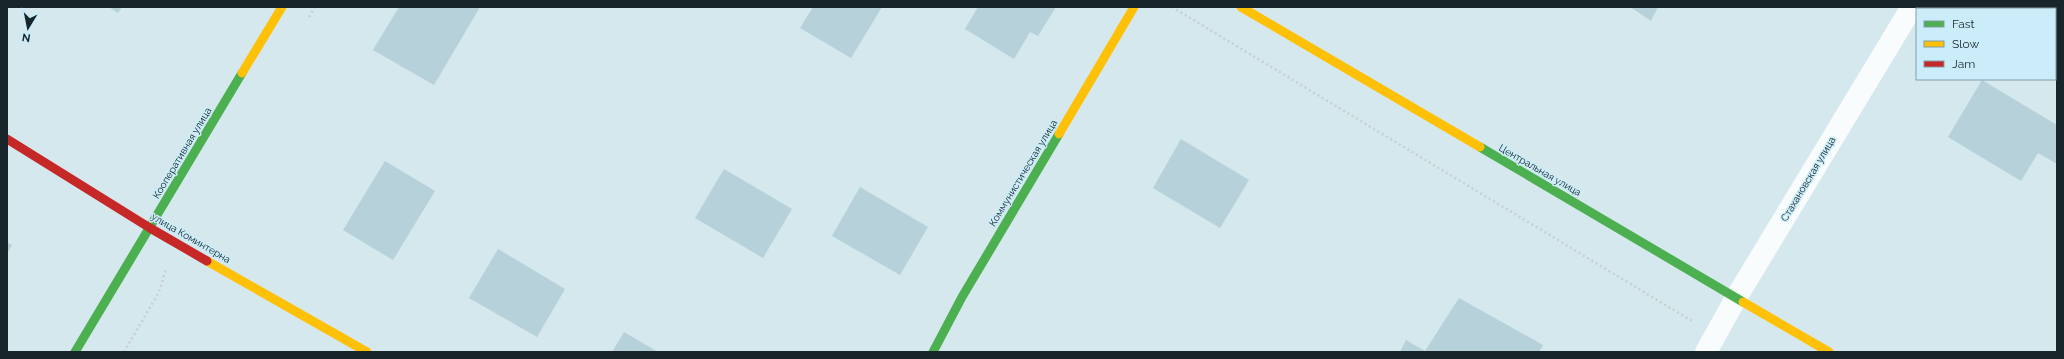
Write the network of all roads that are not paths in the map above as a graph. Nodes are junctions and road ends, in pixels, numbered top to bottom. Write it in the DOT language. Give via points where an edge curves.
graph roads {
  1 [pos="282,7"];
  2 [pos="1134,7"];
  3 [pos="1241,7"];
  4 [pos="1912,7"];
  5 [pos="7,139"];
  6 [pos="150,228"];
  7 [pos="1736,298"];
  8 [pos="1711,344"];
  9 [pos="75,352"];
  10 [pos="368,352"];
  11 [pos="932,352"];
  12 [pos="1829,352"];
  1 -- 6 [label="street, Кооперативная улица"];
  2 -- 11 [label="street, Коммунистическая улица"];
  3 -- 7 [label="street, Центральная улица"];
  4 -- 7 [label="street, Стахановская улица"];
  5 -- 6 [label="street, улица Коминтерна"];
  6 -- 9 [label="street, Кооперативная улица"];
  6 -- 10 [label="street, улица Коминтерна"];
  7 -- 8 [label="street, Стахановская улица"];
  7 -- 12 [label="street, Центральная улица"];
}
